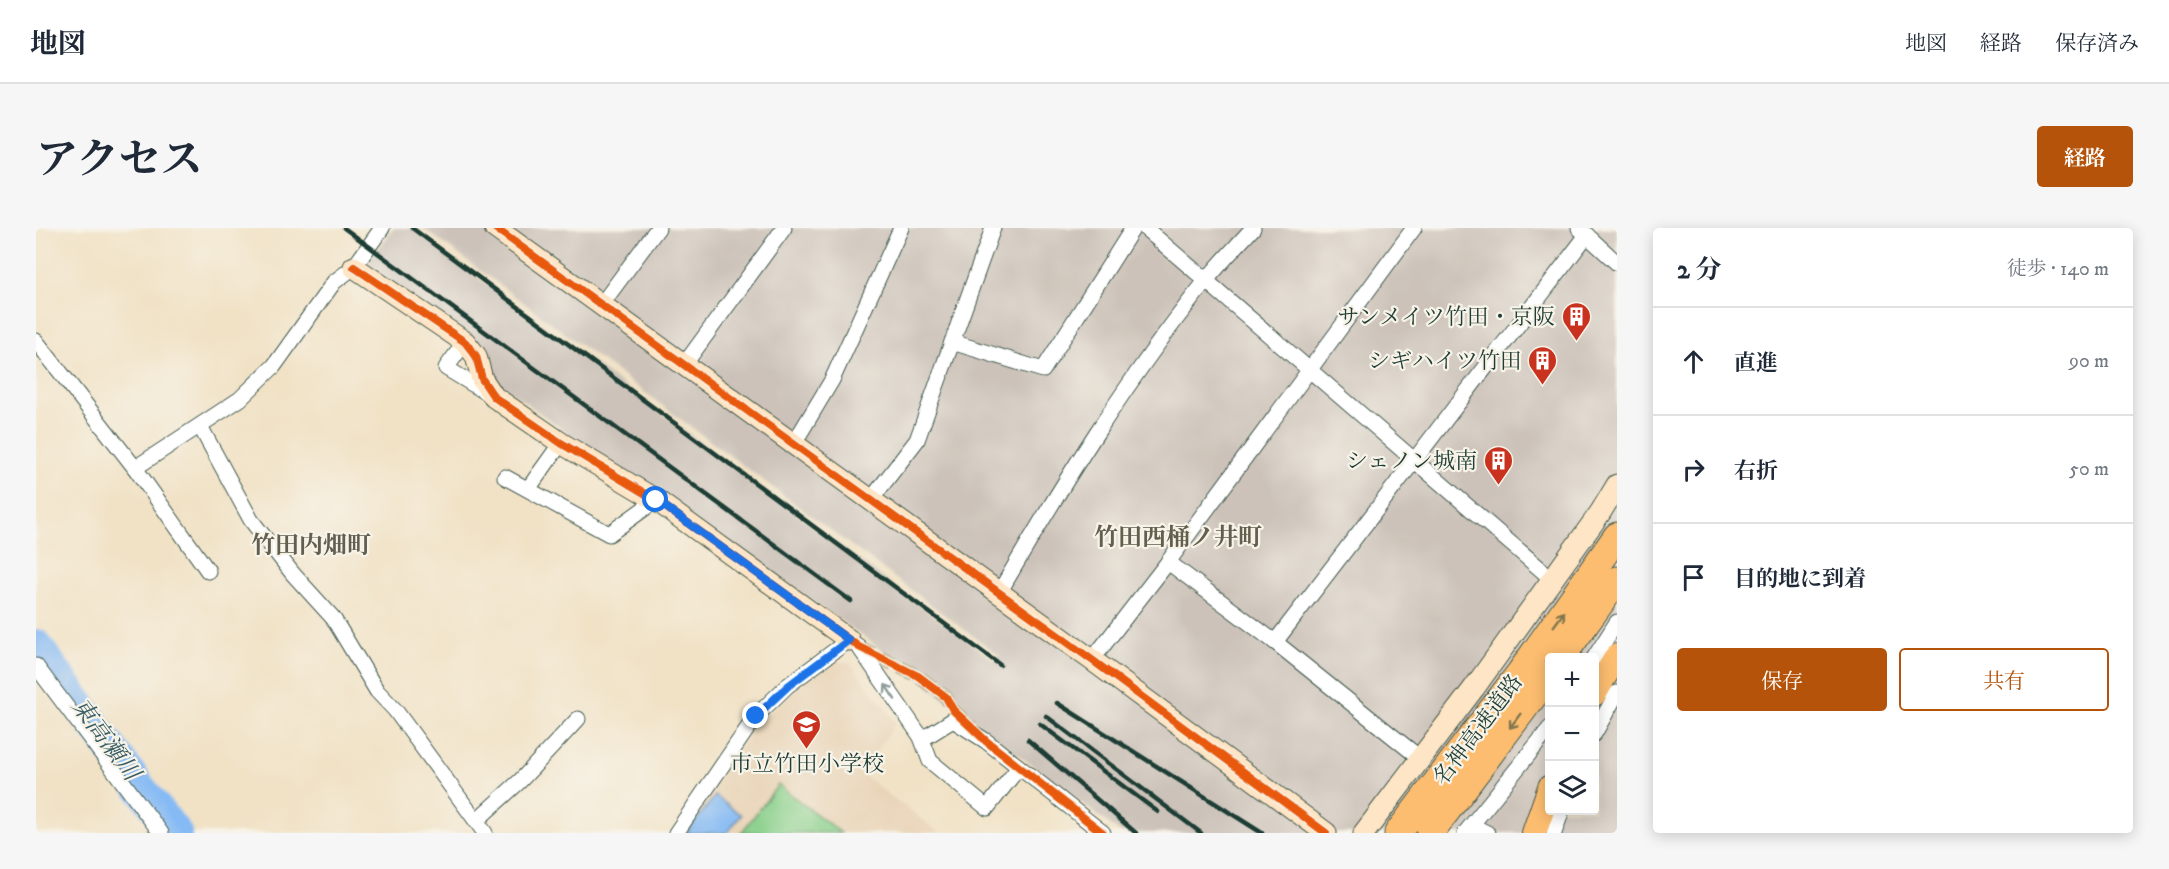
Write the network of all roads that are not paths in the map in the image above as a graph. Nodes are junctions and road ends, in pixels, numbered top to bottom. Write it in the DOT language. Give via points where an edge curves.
graph roads {
  1 [pos="382,228"];
  2 [pos="495,228"];
  3 [pos="658,228"];
  4 [pos="784,228"];
  5 [pos="901,228"];
  6 [pos="993,228"];
  7 [pos="1133,228"];
  8 [pos="1144,228"];
  9 [pos="1253,228"];
  10 [pos="1414,228"];
  11 [pos="1583,232"];
  12 [pos="1617,263"];
  13 [pos="354,267"];
  14 [pos="1205,282"];
  15 [pos="601,305"];
  16 [pos="36,341"];
  17 [pos="465,342"];
  18 [pos="952,342"];
  19 [pos="684,365"];
  20 [pos="1308,370"];
  21 [pos="494,397"];
  22 [pos="200,426"];
  23 [pos="561,443"];
  24 [pos="794,445"];
  25 [pos="1414,460"];
  26 [pos="135,468"];
  27 [pos="505,477"];
  28 [pos="1617,485"];
  29 [pos="528,489"];
  30 [pos="656,500"];
  31 [pos="870,501"];
  32 [pos="1617,536"];
  33 [pos="1168,562"];
  34 [pos="208,571"];
  35 [pos="1552,579"];
  36 [pos="1617,580"];
  37 [pos="999,593"];
  38 [pos="1617,622"];
  39 [pos="1275,642"];
  40 [pos="854,644"];
  41 [pos="1564,653"];
  42 [pos="1597,653"];
  43 [pos="1617,656"];
  44 [pos="1092,660"];
  45 [pos="36,666"];
  46 [pos="1545,681"];
  47 [pos="1599,686"];
  48 [pos="1617,693"];
  49 [pos="578,719"];
  50 [pos="1599,725"];
  51 [pos="1545,734"];
  52 [pos="921,737"];
  53 [pos="1421,759"];
  54 [pos="1019,767"];
  55 [pos="1545,801"];
  56 [pos="1560,815"];
  57 [pos="482,826"];
  58 [pos="1383,829"];
  59 [pos="161,833"];
  60 [pos="676,833"];
  61 [pos="1103,833"];
  62 [pos="1326,833"];
  63 [pos="1430,833"];
  64 [pos="1466,833"];
  65 [pos="1487,833"];
  66 [pos="1534,833"];
  67 [pos="1554,833"];
  1 -- 13 [label="street"];
  2 -- 15 [label="street"];
  3 -- 15 [label="street"];
  4 -- 19 [label="street"];
  5 -- 24 [label="street" via="832,380"];
  6 -- 18 [label="street"];
  7 -- 18 [label="street" via="1043,370"];
  8 -- 14 [label="street"];
  9 -- 14 [label="street"];
  10 -- 20 [label="street"];
  11 -- 12 [label="street"];
  11 -- 25 [label="street"];
  13 -- 17 [label="street"];
  13 -- 22 [label="street" via="334,282 274,366 240,399"];
  14 -- 20 [label="street"];
  14 -- 37 [label="street" via="1126,389"];
  15 -- 19 [label="street"];
  16 -- 26 [label="street"];
  17 -- 21 [label="street" via="476,356 482,379"];
  17 -- 21 [label="street" via="446,368"];
  18 -- 31 [label="street" via="917,440"];
  19 -- 24 [label="street"];
  20 -- 25 [label="street"];
  20 -- 33 [label="street"];
  21 -- 23 [label="street"];
  22 -- 26 [label="street"];
  22 -- 57 [label="street" via="251,520 333,618 377,691"];
  23 -- 29 [label="street"];
  23 -- 30 [label="street"];
  24 -- 31 [label="street"];
  25 -- 35 [label="street"];
  25 -- 39 [label="street"];
  26 -- 34 [label="street"];
  27 -- 29 [label="street"];
  28 -- 35 [label="street"];
  29 -- 30 [label="street" via="609,534"];
  30 -- 40 [label="street"];
  31 -- 37 [label="street"];
  58 -- 32 [label="highway, 名神高速道路, one-way" via="1520,673"];
  33 -- 39 [label="street"];
  33 -- 44 [label="street"];
  35 -- 53 [label="street"];
  36 -- 41 [label="highway"];
  37 -- 44 [label="street"];
  38 -- 42 [label="street"];
  39 -- 53 [label="street"];
  52 -- 40 [label="street, one-way"];
  40 -- 60 [label="street" via="788,686 756,716"];
  43 -- 47 [label="main road"];
  44 -- 62 [label="street"];
  45 -- 59 [label="street"];
  46 -- 63 [label="highway, 名神高速道路, one-way"];
  48 -- 50 [label="street"];
  49 -- 57 [label="street"];
  51 -- 64 [label="street"];
  52 -- 54 [label="street" via="952,720"];
  52 -- 54 [label="street" via="930,761 987,808"];
  53 -- 58 [label="street"];
  54 -- 61 [label="street"];
  55 -- 66 [label="main road"];
  56 -- 67 [label="street"];
  64 -- 65 [label="street" via="1477,828"];
}
